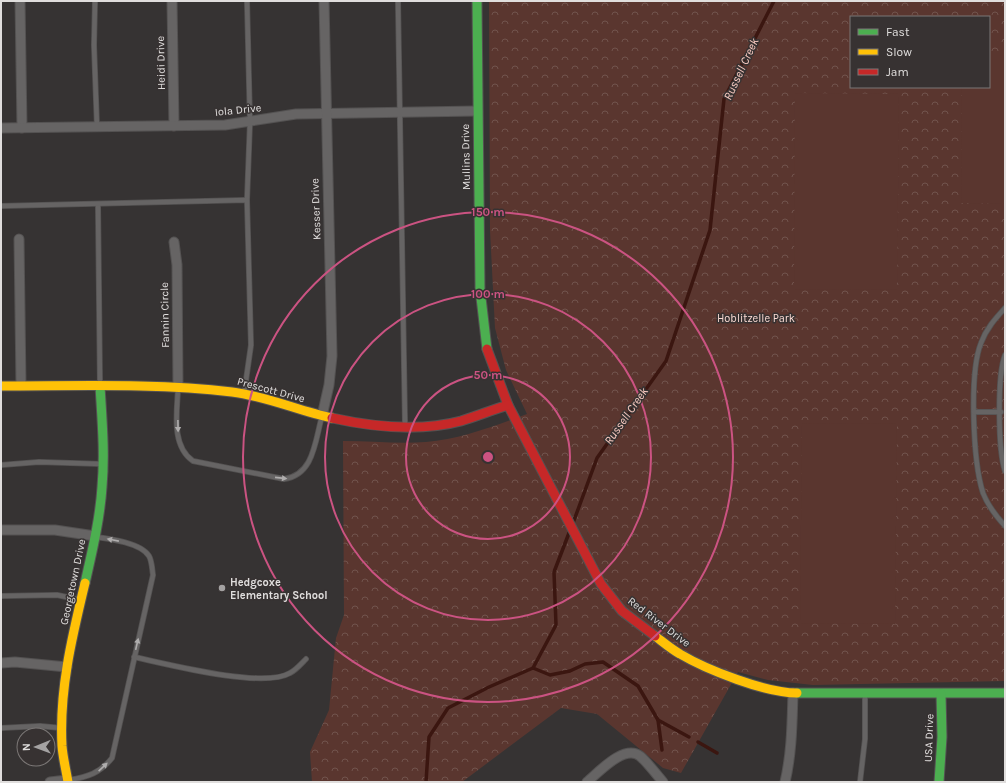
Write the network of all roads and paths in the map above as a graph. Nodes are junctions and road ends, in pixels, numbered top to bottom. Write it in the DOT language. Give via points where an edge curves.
graph roads {
  1 [pos="20,1"];
  2 [pos="95,1"];
  3 [pos="172,1"];
  4 [pos="247,1"];
  5 [pos="324,1"];
  6 [pos="398,1"];
  7 [pos="477,1"];
  8 [pos="477,111"];
  9 [pos="400,113"];
  10 [pos="325,114"];
  11 [pos="250,122"];
  12 [pos="174,126"];
  13 [pos="97,127"];
  14 [pos="1,128"];
  15 [pos="22,128"];
  16 [pos="247,200"];
  17 [pos="98,204"];
  18 [pos="1,206"];
  19 [pos="19,239"];
  20 [pos="174,242"];
  21 [pos="1005,308"];
  22 [pos="1005,355"];
  23 [pos="21,385"];
  24 [pos="1,386"];
  25 [pos="100,386"];
  26 [pos="178,387"];
  27 [pos="244,394"];
  28 [pos="508,405"];
  29 [pos="974,412"];
  30 [pos="1001,412"];
  31 [pos="322,416"];
  32 [pos="406,426"];
  33 [pos="104,464"];
  34 [pos="1,465"];
  35 [pos="1005,471"];
  36 [pos="1005,526"];
  37 [pos="1,530"];
  38 [pos="95,536"];
  39 [pos="1,596"];
  40 [pos="81,600"];
  41 [pos="134,658"];
  42 [pos="306,659"];
  43 [pos="1,662"];
  44 [pos="67,668"];
  45 [pos="865,692"];
  46 [pos="793,693"];
  47 [pos="1005,693"];
  48 [pos="941,694"];
  49 [pos="1,728"];
  50 [pos="61,728"];
  51 [pos="68,781"];
  52 [pos="50,782"];
  53 [pos="588,782"];
  54 [pos="663,782"];
  55 [pos="785,782"];
  56 [pos="860,782"];
  57 [pos="939,782"];
  1 -- 15 [label="street"];
  2 -- 13 [label="lane"];
  3 -- 12 [label="street, Heidi Drive"];
  4 -- 11 [label="lane"];
  5 -- 10 [label="street, Kesser Drive"];
  6 -- 9 [label="lane"];
  7 -- 8 [label="street, Mullins Drive"];
  8 -- 9 [label="street, Iola Drive"];
  8 -- 28 [label="street, Mullins Drive" via="480,289 487,348"];
  9 -- 10 [label="street, Iola Drive"];
  9 -- 32 [label="lane"];
  10 -- 11 [label="street, Iola Drive" via="296,114"];
  10 -- 31 [label="street, Kesser Drive" via="332,356"];
  11 -- 12 [label="street, Iola Drive"];
  11 -- 16 [label="lane"];
  12 -- 13 [label="street, Iola Drive"];
  13 -- 15 [label="street, Iola Drive"];
  14 -- 15 [label="street, Iola Drive"];
  16 -- 17 [label="lane"];
  16 -- 27 [label="lane" via="251,345"];
  17 -- 18 [label="lane"];
  17 -- 25 [label="lane"];
  19 -- 23 [label="street"];
  20 -- 26 [label="street, Fannin Circle" via="177,265"];
  21 -- 29 [label="lane" via="988,328 980,344 975,367"];
  22 -- 30 [label="lane" via="1001,374"];
  23 -- 24 [label="street, Prescott Drive"];
  23 -- 25 [label="street, Prescott Drive"];
  25 -- 26 [label="street, Prescott Drive"];
  25 -- 33 [label="street, Georgetown Drive"];
  26 -- 27 [label="street, Prescott Drive"];
  26 -- 31 [label="lane, one-way" via="178,438 187,457 193,461 261,475 293,478 308,467"];
  27 -- 31 [label="street, Prescott Drive"];
  28 -- 32 [label="street, Prescott Drive" via="460,420"];
  28 -- 46 [label="street, Red River Drive" via="597,577 622,611 680,654 729,676"];
  29 -- 30 [label="lane"];
  29 -- 36 [label="lane" via="976,462 984,494 994,515"];
  30 -- 35 [label="lane" via="1001,445"];
  31 -- 32 [label="street, Prescott Drive" via="358,424"];
  33 -- 34 [label="lane" via="39,462"];
  33 -- 38 [label="street, Georgetown Drive"];
  37 -- 38 [label="street" via="55,530"];
  38 -- 40 [label="street, Georgetown Drive"];
  41 -- 38 [label="lane, one-way" via="153,575 151,560 142,550 131,545"];
  39 -- 40 [label="lane" via="57,595"];
  40 -- 44 [label="street, Georgetown Drive"];
  41 -- 42 [label="lane" via="224,676 274,678 290,674"];
  51 -- 41 [label="lane, one-way" via="97,773 112,758"];
  43 -- 44 [label="street"];
  44 -- 50 [label="street, Georgetown Drive"];
  45 -- 46 [label="street, Red River Drive"];
  45 -- 48 [label="street, Red River Drive"];
  45 -- 56 [label="lane" via="865,739"];
  46 -- 55 [label="street" via="792,742"];
  47 -- 48 [label="street, Red River Drive"];
  48 -- 57 [label="street, USA Drive"];
  49 -- 50 [label="lane"];
  50 -- 51 [label="street, Georgetown Drive"];
  51 -- 52 [label="street"];
  53 -- 54 [label="street" via="617,757 627,753 640,756"];
}
